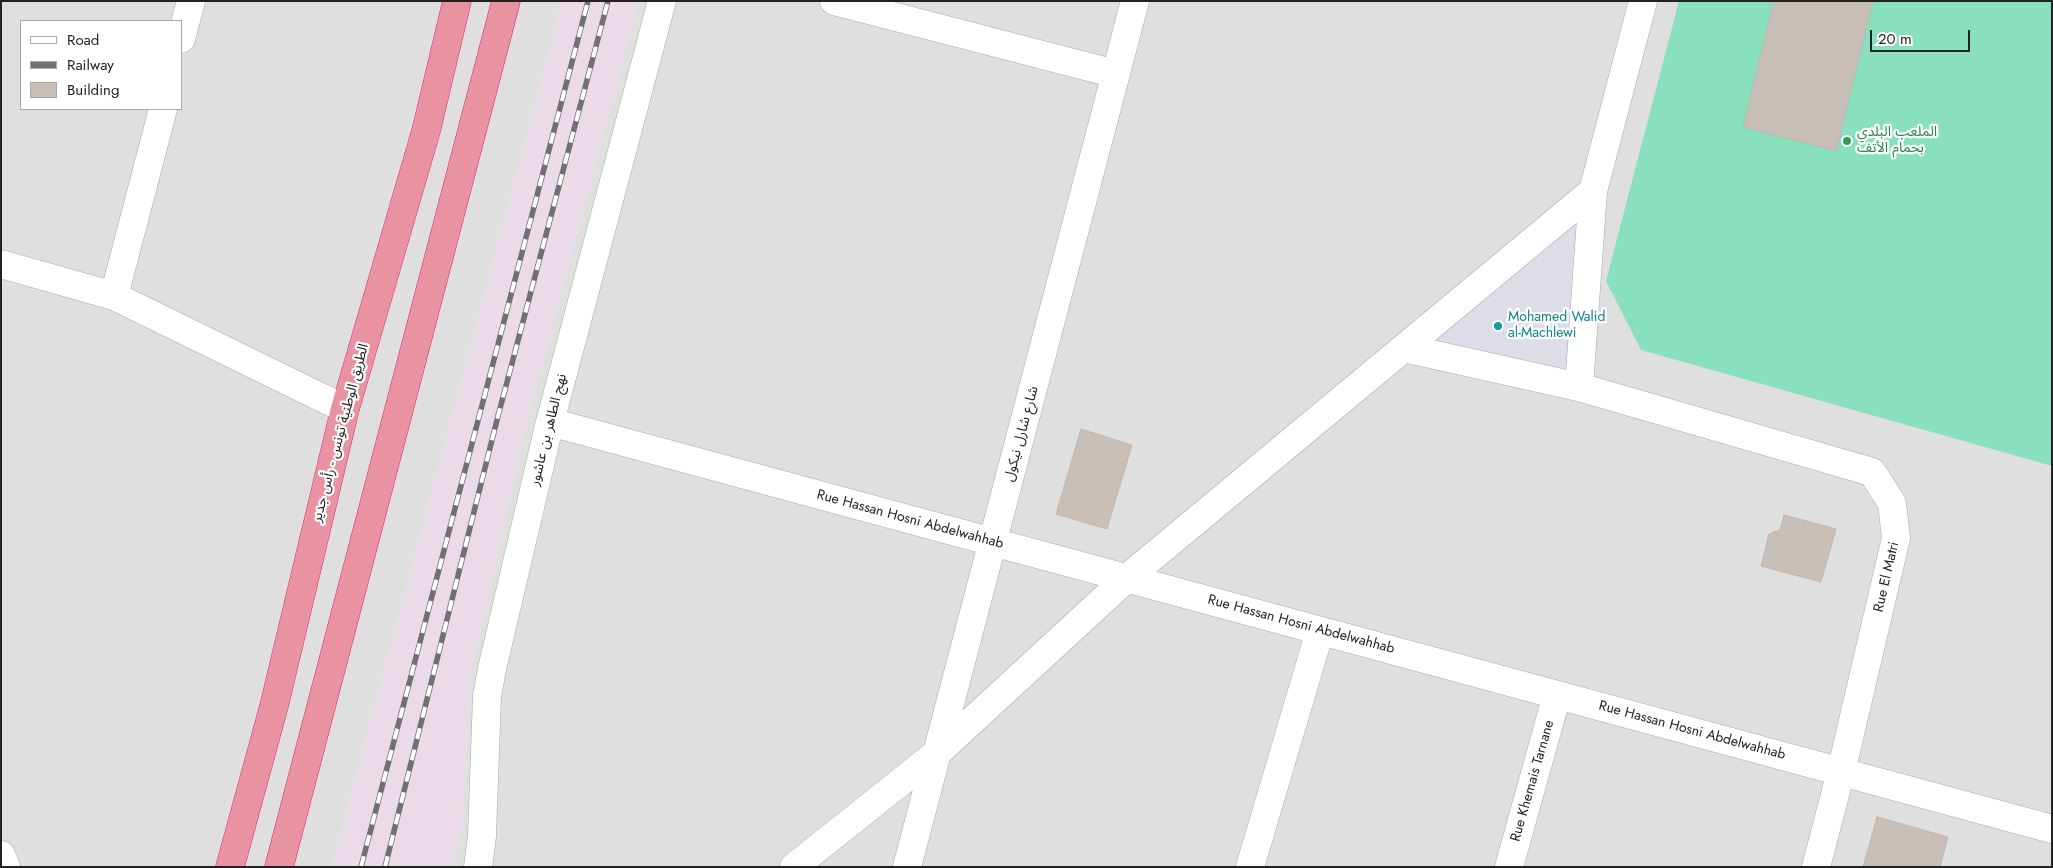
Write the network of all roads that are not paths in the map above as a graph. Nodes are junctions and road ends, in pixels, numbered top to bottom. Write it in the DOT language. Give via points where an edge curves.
graph roads {
  1 [pos="191,1"];
  2 [pos="458,1"];
  3 [pos="506,1"];
  4 [pos="662,1"];
  5 [pos="834,1"];
  6 [pos="1136,1"];
  7 [pos="1643,1"];
  8 [pos="182,35"];
  9 [pos="1116,74"];
  10 [pos="163,110"];
  11 [pos="1593,192"];
  12 [pos="1,264"];
  13 [pos="114,296"];
  14 [pos="1404,348"];
  15 [pos="1578,387"];
  16 [pos="345,409"];
  17 [pos="550,422"];
  18 [pos="993,542"];
  19 [pos="1127,578"];
  20 [pos="1320,631"];
  21 [pos="1557,695"];
  22 [pos="938,753"];
  23 [pos="1841,772"];
  24 [pos="2052,829"];
  25 [pos="1,855"];
  26 [pos="6,867"];
  27 [pos="230,867"];
  28 [pos="279,867"];
  29 [pos="478,867"];
  30 [pos="794,867"];
  31 [pos="908,867"];
  32 [pos="1250,867"];
  33 [pos="1509,867"];
  34 [pos="1816,867"];
  1 -- 8 [label="street"];
  2 -- 16 [label="highway, الطريق الوطنية تونس - رأس جدير" via="426,131"];
  3 -- 28 [label="highway"];
  4 -- 17 [label="street, نهج الطاهر بن عاشور"];
  5 -- 9 [label="street"];
  6 -- 9 [label="street, شارع شارل نيكول"];
  7 -- 11 [label="street"];
  9 -- 18 [label="street, شارع شارل نيكول"];
  10 -- 13 [label="street"];
  11 -- 14 [label="street"];
  11 -- 15 [label="street"];
  12 -- 13 [label="street"];
  13 -- 16 [label="street"];
  14 -- 15 [label="street, Rue El Matri"];
  14 -- 19 [label="street"];
  15 -- 23 [label="street, Rue El Matri" via="1872,472 1892,503 1896,538"];
  16 -- 27 [label="highway, الطريق الوطنية تونس - رأس جدير" via="274,706"];
  17 -- 18 [label="street, Rue Hassan Hosni Abdelwahhab"];
  17 -- 29 [label="street, نهج الطاهر بن عاشور" via="487,696"];
  18 -- 19 [label="street, Rue Hassan Hosni Abdelwahhab"];
  18 -- 22 [label="street, شارع شارل نيكول"];
  19 -- 20 [label="street, Rue Hassan Hosni Abdelwahhab"];
  19 -- 22 [label="street"];
  20 -- 21 [label="street, Rue Hassan Hosni Abdelwahhab"];
  20 -- 32 [label="street"];
  21 -- 23 [label="street, Rue Hassan Hosni Abdelwahhab"];
  21 -- 33 [label="street, Rue Khemais Tarnane"];
  22 -- 30 [label="street"];
  22 -- 31 [label="street, شارع شارل نيكول"];
  23 -- 24 [label="street, Rue Hassan Hosni Abdelwahhab"];
  23 -- 34 [label="street, Rue El Matri"];
  25 -- 26 [label="street"];
}
